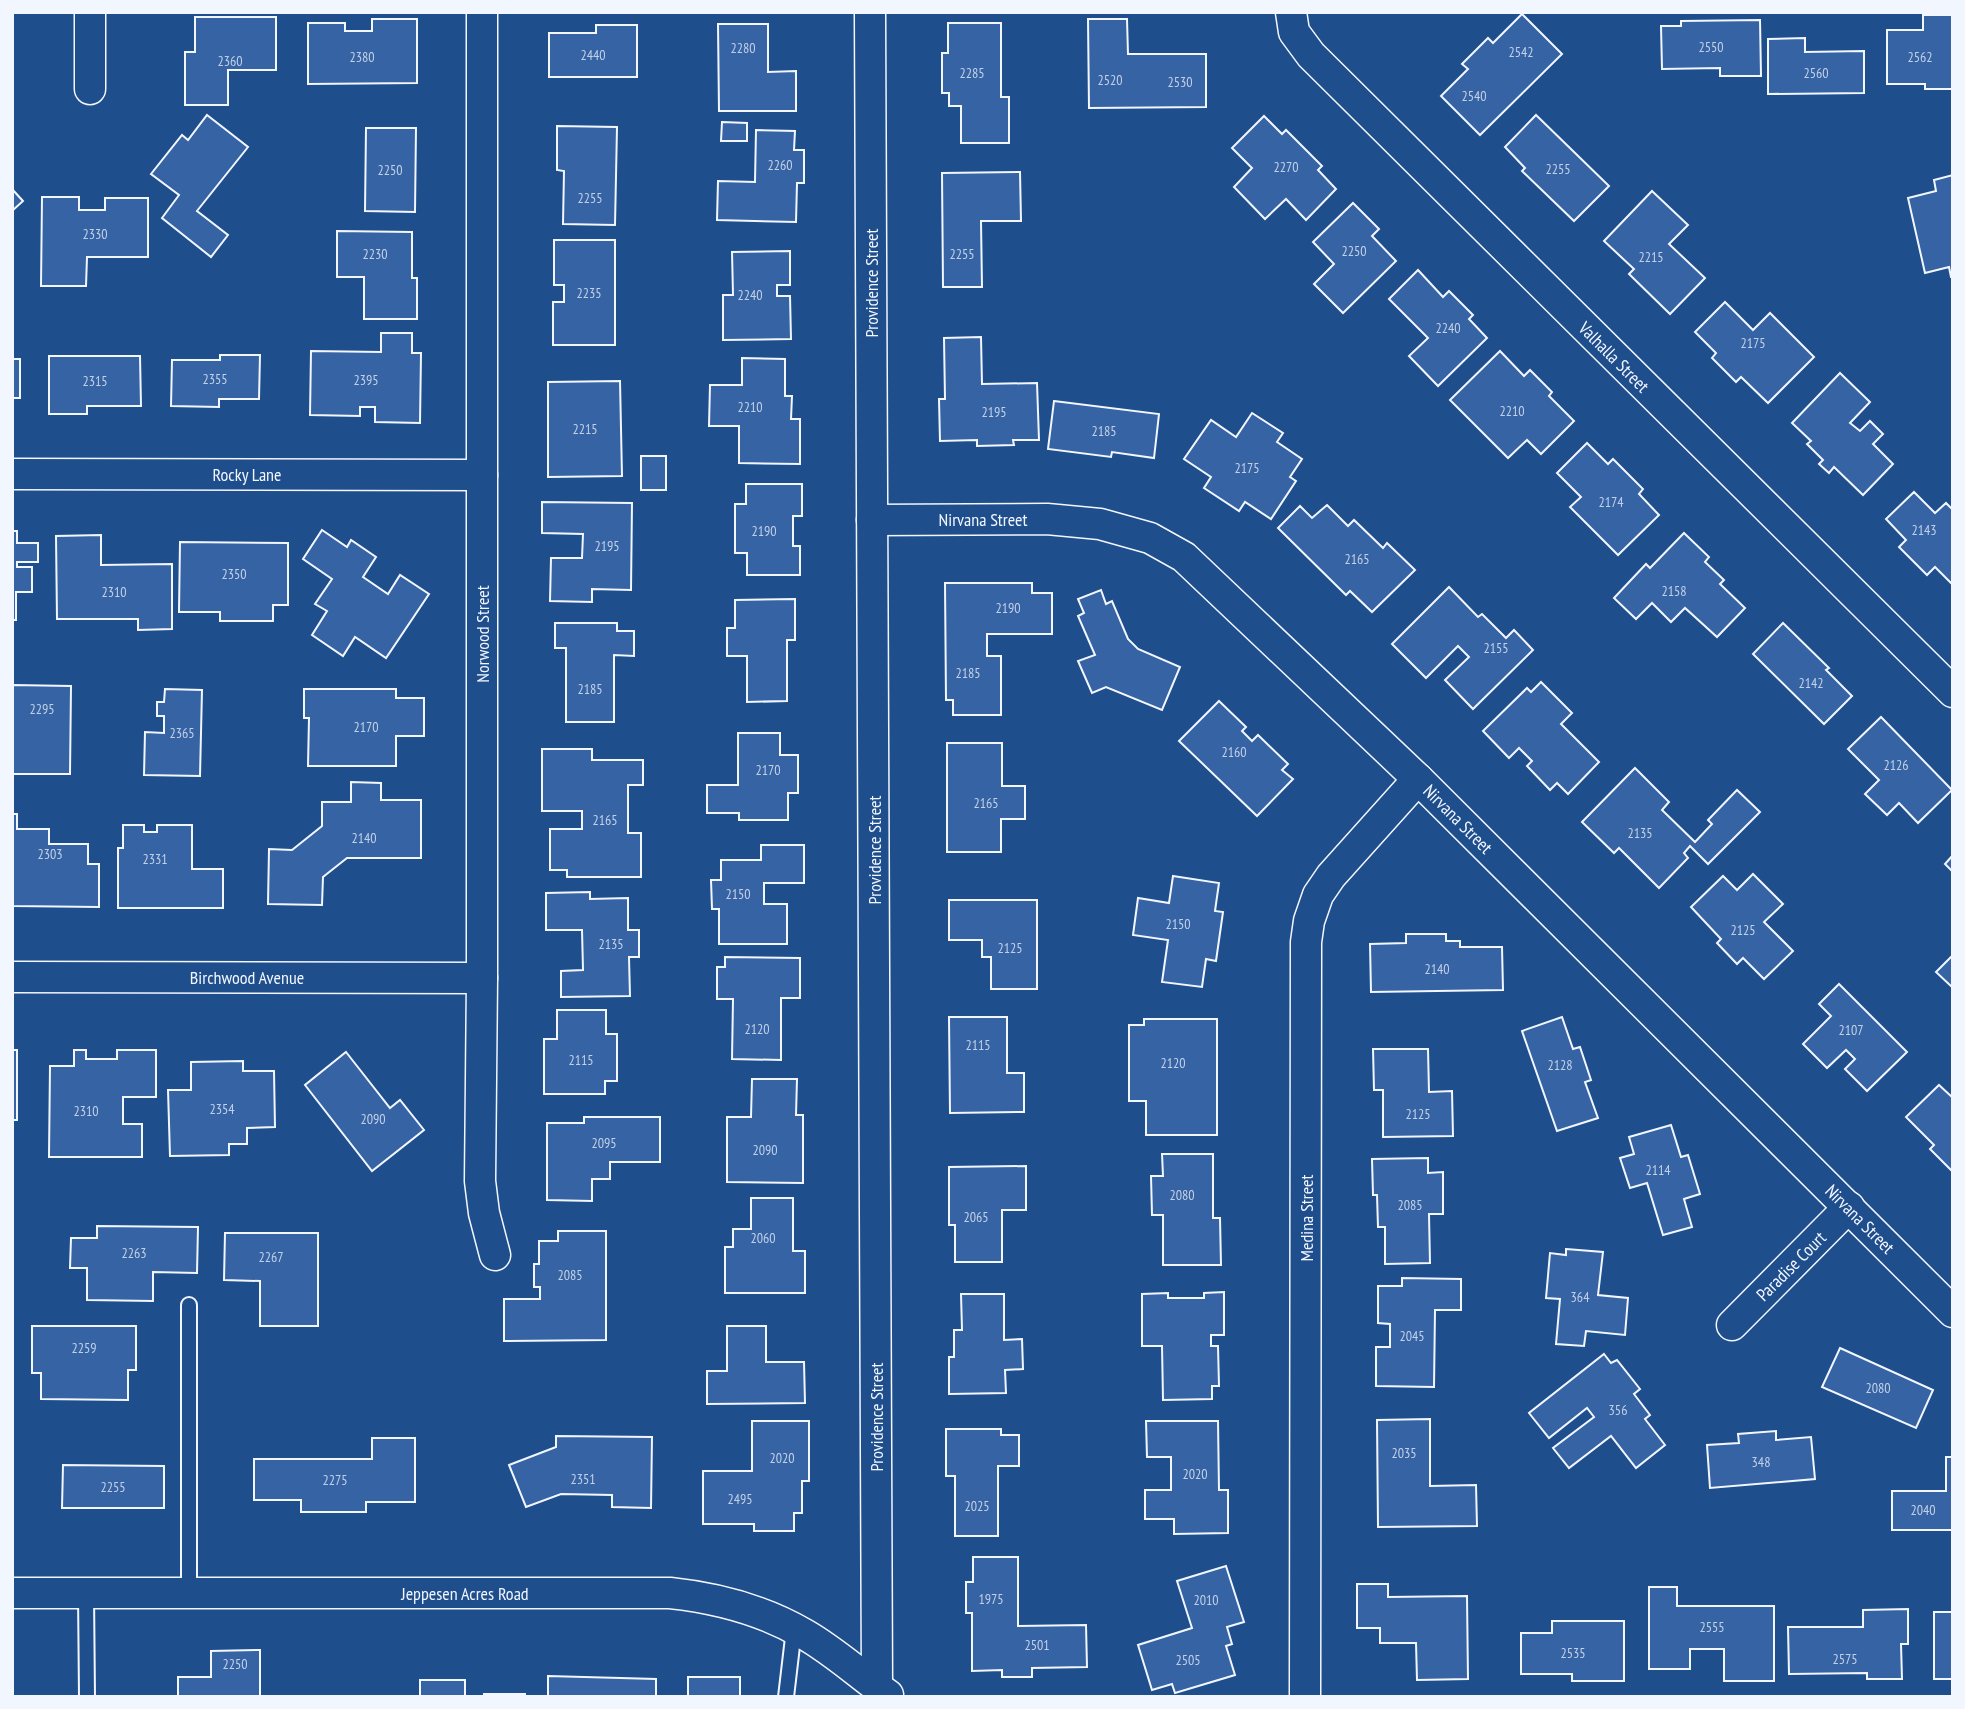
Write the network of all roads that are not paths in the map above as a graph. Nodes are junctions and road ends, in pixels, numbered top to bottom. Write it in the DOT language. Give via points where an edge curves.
graph roads {
  1 [pos="90,12"];
  2 [pos="482,12"];
  3 [pos="870,12"];
  4 [pos="1291,12"];
  5 [pos="90,89"];
  6 [pos="12,474"];
  7 [pos="482,475"];
  8 [pos="872,520"];
  9 [pos="1953,692"];
  10 [pos="1418,779"];
  11 [pos="12,977"];
  12 [pos="482,978"];
  13 [pos="1849,1207"];
  14 [pos="495,1255"];
  15 [pos="189,1305"];
  16 [pos="1953,1312"];
  17 [pos="1732,1325"];
  18 [pos="12,1593"];
  19 [pos="86,1593"];
  20 [pos="188,1593"];
  21 [pos="794,1629"];
  22 [pos="884,1692"];
  23 [pos="87,1697"];
  24 [pos="786,1697"];
  25 [pos="1305,1697"];
  1 -- 5 [label="street"];
  2 -- 7 [label="street, Norwood Street"];
  3 -- 8 [label="street, Providence Street"];
  4 -- 9 [label="street, Valhalla Street" via="1294,32 1311,55"];
  6 -- 7 [label="street, Rocky Lane"];
  7 -- 12 [label="street, Norwood Street"];
  8 -- 10 [label="street, Nirvana Street" via="1046,519 1100,524 1150,538 1199,569"];
  8 -- 22 [label="street, Providence Street"];
  10 -- 13 [label="street, Nirvana Street"];
  10 -- 25 [label="street, Medina Street" via="1318,895 1306,943"];
  11 -- 12 [label="street, Birchwood Avenue"];
  12 -- 14 [label="street, Norwood Street" via="480,1181"];
  13 -- 16 [label="street, Nirvana Street"];
  13 -- 17 [label="street, Paradise Court"];
  15 -- 20 [label="lane"];
  18 -- 19 [label="street, Jeppesen Acres Road"];
  19 -- 20 [label="street, Jeppesen Acres Road"];
  19 -- 23 [label="lane"];
  20 -- 21 [label="street, Jeppesen Acres Road" via="670,1593 742,1607"];
  21 -- 22 [label="street, Jeppesen Acres Road"];
  21 -- 24 [label="lane"];
}
